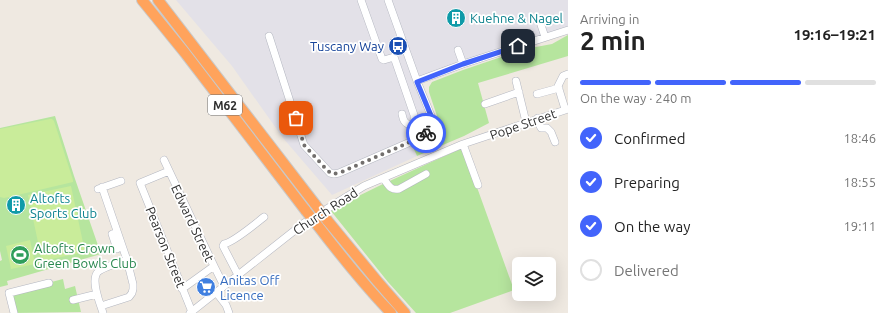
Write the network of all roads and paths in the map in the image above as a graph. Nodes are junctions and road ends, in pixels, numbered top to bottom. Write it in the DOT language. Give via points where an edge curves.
graph roads {
  1 [pos="142,0"];
  2 [pos="158,0"];
  3 [pos="361,0"];
  4 [pos="388,0"];
  5 [pos="540,22"];
  6 [pos="568,30"];
  7 [pos="269,36"];
  8 [pos="545,37"];
  9 [pos="458,50"];
  10 [pos="463,64"];
  11 [pos="568,74"];
  12 [pos="516,81"];
  13 [pos="417,82"];
  14 [pos="559,88"];
  15 [pos="519,92"];
  16 [pos="537,94"];
  17 [pos="485,104"];
  18 [pos="567,109"];
  19 [pos="402,114"];
  20 [pos="538,118"];
  21 [pos="526,122"];
  22 [pos="411,125"];
  23 [pos="417,138"];
  24 [pos="478,139"];
  25 [pos="555,142"];
  26 [pos="463,144"];
  27 [pos="164,160"];
  28 [pos="169,171"];
  29 [pos="426,174"];
  30 [pos="383,178"];
  31 [pos="121,181"];
  32 [pos="478,185"];
  33 [pos="264,218"];
  34 [pos="117,233"];
  35 [pos="117,249"];
  36 [pos="127,260"];
  37 [pos="214,266"];
  38 [pos="238,275"];
  39 [pos="44,283"];
  40 [pos="224,286"];
  41 [pos="182,289"];
  42 [pos="216,292"];
  43 [pos="97,294"];
  44 [pos="73,300"];
  45 [pos="102,309"];
  46 [pos="191,312"];
  47 [pos="14,313"];
  48 [pos="229,313"];
  49 [pos="391,313"];
  50 [pos="405,313"];
  1 -- 49 [label="highway, M62, bridge" via="341,256"];
  2 -- 50 [label="highway, M62, bridge" via="327,220"];
  3 -- 22 [label="street" via="382,59 394,57 414,115 414,122"];
  4 -- 13 [label="street"];
  5 -- 8 [label="street"];
  6 -- 8 [label="street"];
  7 -- 23 [label="street" via="304,145 330,173 339,173"];
  8 -- 10 [label="street"];
  9 -- 10 [label="street"];
  10 -- 13 [label="street"];
  11 -- 14 [label="street" via="563,76"];
  12 -- 15 [label="street"];
  13 -- 23 [label="street" via="432,118 429,131"];
  14 -- 16 [label="street, Pope Street"];
  14 -- 18 [label="street"];
  15 -- 17 [label="street"];
  15 -- 21 [label="street"];
  18 -- 20 [label="street, Pope Street"];
  19 -- 22 [label="street" via="404,122"];
  20 -- 21 [label="street, Pope Street"];
  20 -- 25 [label="street" via="541,128 547,128"];
  21 -- 24 [label="street, Pope Street"];
  22 -- 23 [label="street"];
  24 -- 26 [label="street, Church Road"];
  26 -- 30 [label="street, Church Road"];
  26 -- 32 [label="street"];
  27 -- 28 [label="street, Edward Street"];
  28 -- 37 [label="street, Edward Street"];
  28 -- 41 [label="street, Pearson Street" via="140,183"];
  29 -- 30 [label="street" via="395,190"];
  30 -- 38 [label="street, Church Road" via="364,186 304,223"];
  31 -- 34 [label="street" via="100,188"];
  33 -- 38 [label="street" via="224,246"];
  34 -- 35 [label="street" via="112,234"];
  34 -- 36 [label="street"];
  36 -- 43 [label="street" via="98,271 95,280"];
  36 -- 45 [label="street" via="133,284 132,293 129,297"];
  37 -- 40 [label="street, Edward Street"];
  37 -- 41 [label="street"];
  38 -- 40 [label="street, Church Road"];
  39 -- 47 [label="street" via="9,293"];
  40 -- 42 [label="street, Church Road"];
  41 -- 46 [label="street, Pearson Street"];
  42 -- 46 [label="street, Church Road"];
  42 -- 48 [label="street"];
  43 -- 44 [label="street"];
  43 -- 45 [label="street"];
}
